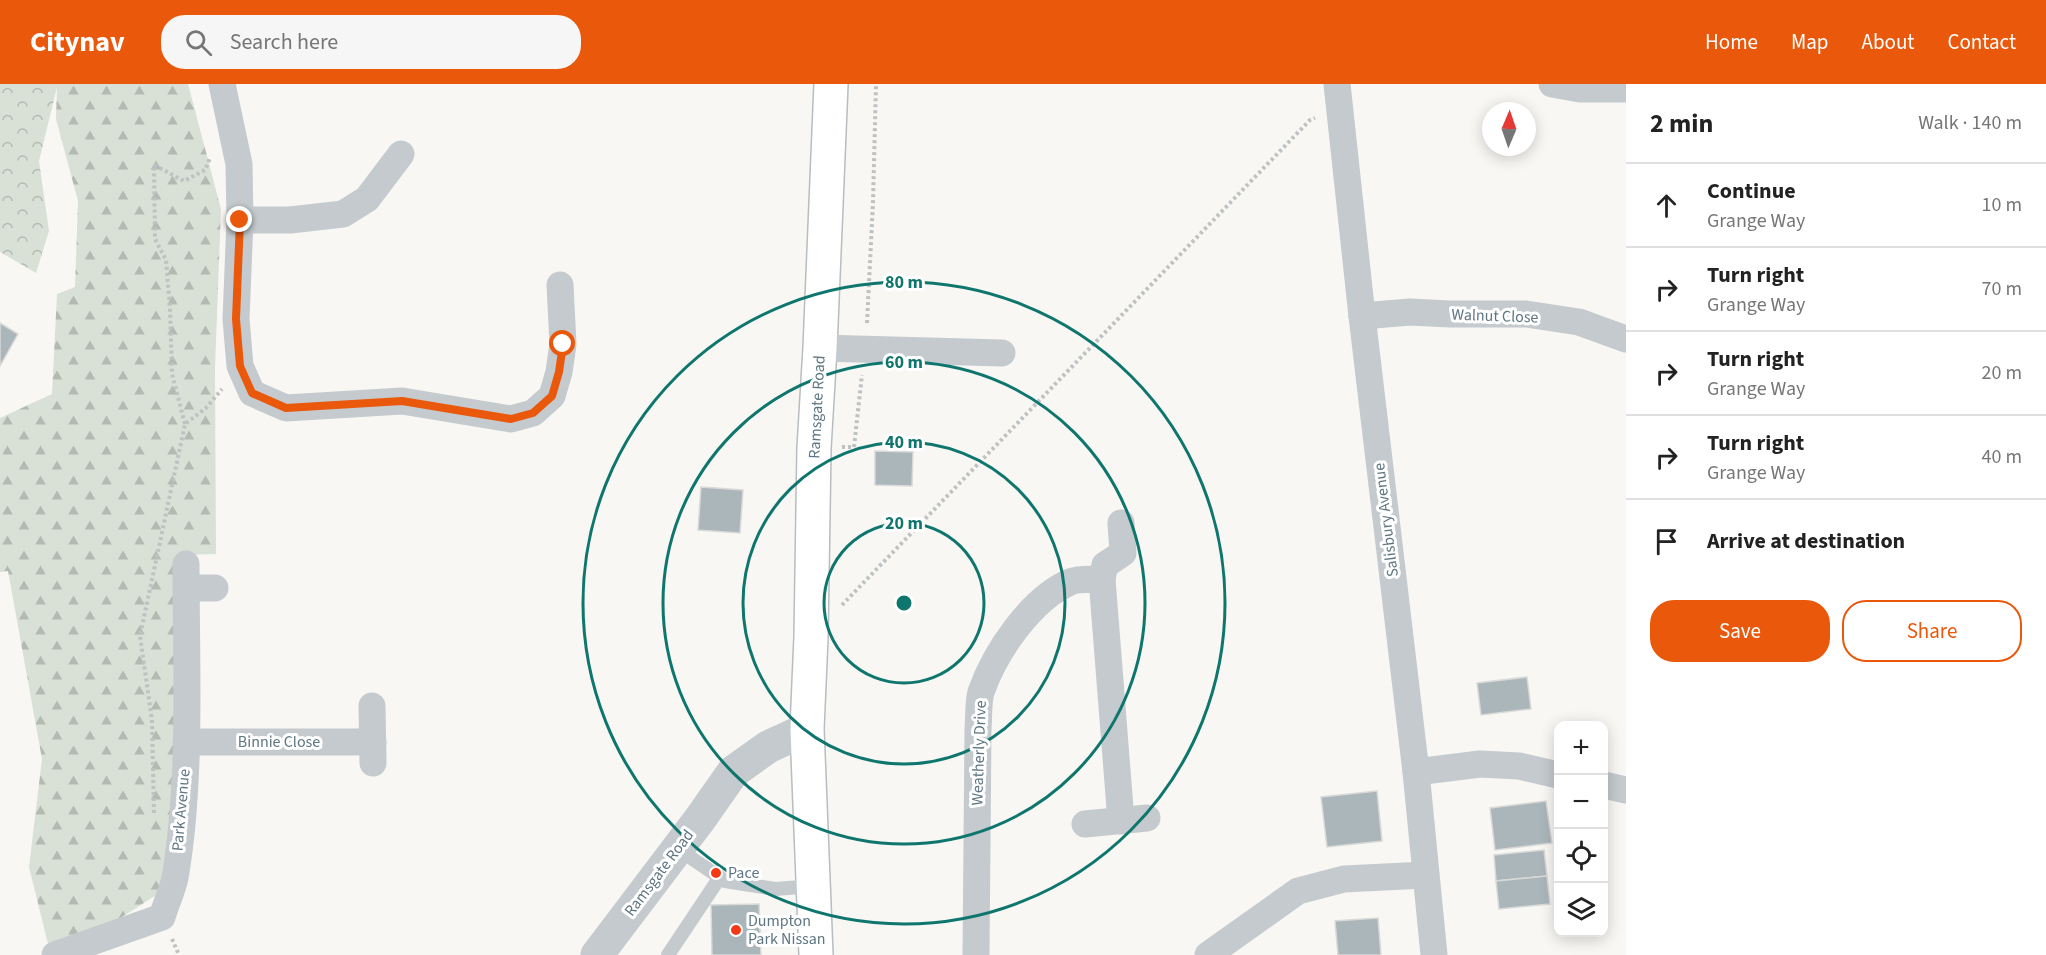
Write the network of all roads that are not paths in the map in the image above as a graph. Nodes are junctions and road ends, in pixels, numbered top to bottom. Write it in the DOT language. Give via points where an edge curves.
graph roads {
  1 [pos="222,84"];
  2 [pos="831,84"];
  3 [pos="1552,84"];
  4 [pos="1626,89"];
  5 [pos="1339,95"];
  6 [pos="401,154"];
  7 [pos="240,220"];
  8 [pos="560,285"];
  9 [pos="1362,316"];
  10 [pos="1626,339"];
  11 [pos="820,348"];
  12 [pos="1005,354"];
  13 [pos="1121,524"];
  14 [pos="1102,579"];
  15 [pos="215,588"];
  16 [pos="372,706"];
  17 [pos="807,729"];
  18 [pos="186,742"];
  19 [pos="1416,772"];
  20 [pos="1554,774"];
  21 [pos="1608,786"];
  22 [pos="1626,790"];
  23 [pos="1085,825"];
  24 [pos="678,849"];
  25 [pos="1425,875"];
  26 [pos="720,878"];
  27 [pos="814,886"];
  28 [pos="55,955"];
  29 [pos="597,955"];
  30 [pos="668,955"];
  31 [pos="816,955"];
  32 [pos="976,955"];
  33 [pos="1208,955"];
  34 [pos="1434,955"];
  1 -- 7 [label="street" via="239,164"];
  2 -- 11 [label="main road, Ramsgate Road"];
  3 -- 4 [label="street" via="1580,89"];
  5 -- 9 [label="street, Salisbury Avenue"];
  6 -- 7 [label="street" via="368,199 343,214"];
  7 -- 8 [label="street" via="236,319 240,366 252,393 286,408 402,401 511,419 533,413 552,396 559,372 563,344"];
  9 -- 10 [label="street, Walnut Close" via="1410,312 1526,314 1579,322"];
  9 -- 19 [label="street, Salisbury Avenue"];
  11 -- 12 [label="street"];
  11 -- 17 [label="main road, Ramsgate Road"];
  13 -- 14 [label="street" via="1123,554 1105,565"];
  14 -- 23 [label="street" via="1134,819"];
  14 -- 32 [label="street, Weatherly Drive" via="1072,581 1042,598 1016,628 981,693"];
  15 -- 18 [label="street, Park Avenue" via="186,576"];
  16 -- 18 [label="street, Binnie Close" via="373,753"];
  17 -- 24 [label="street, Ramsgate Road" via="768,747 733,772"];
  17 -- 27 [label="main road, Ramsgate Road"];
  18 -- 28 [label="street, Park Avenue" via="174,880 162,917"];
  19 -- 20 [label="street" via="1480,764 1519,766"];
  19 -- 25 [label="street, Salisbury Avenue"];
  21 -- 22 [label="street"];
  24 -- 26 [label="lane"];
  24 -- 29 [label="street, Ramsgate Road"];
  25 -- 33 [label="street" via="1344,879 1298,891"];
  25 -- 34 [label="street, Salisbury Avenue"];
  26 -- 27 [label="lane" via="776,889"];
  26 -- 30 [label="lane"];
  27 -- 31 [label="main road, Ramsgate Road"];
}
